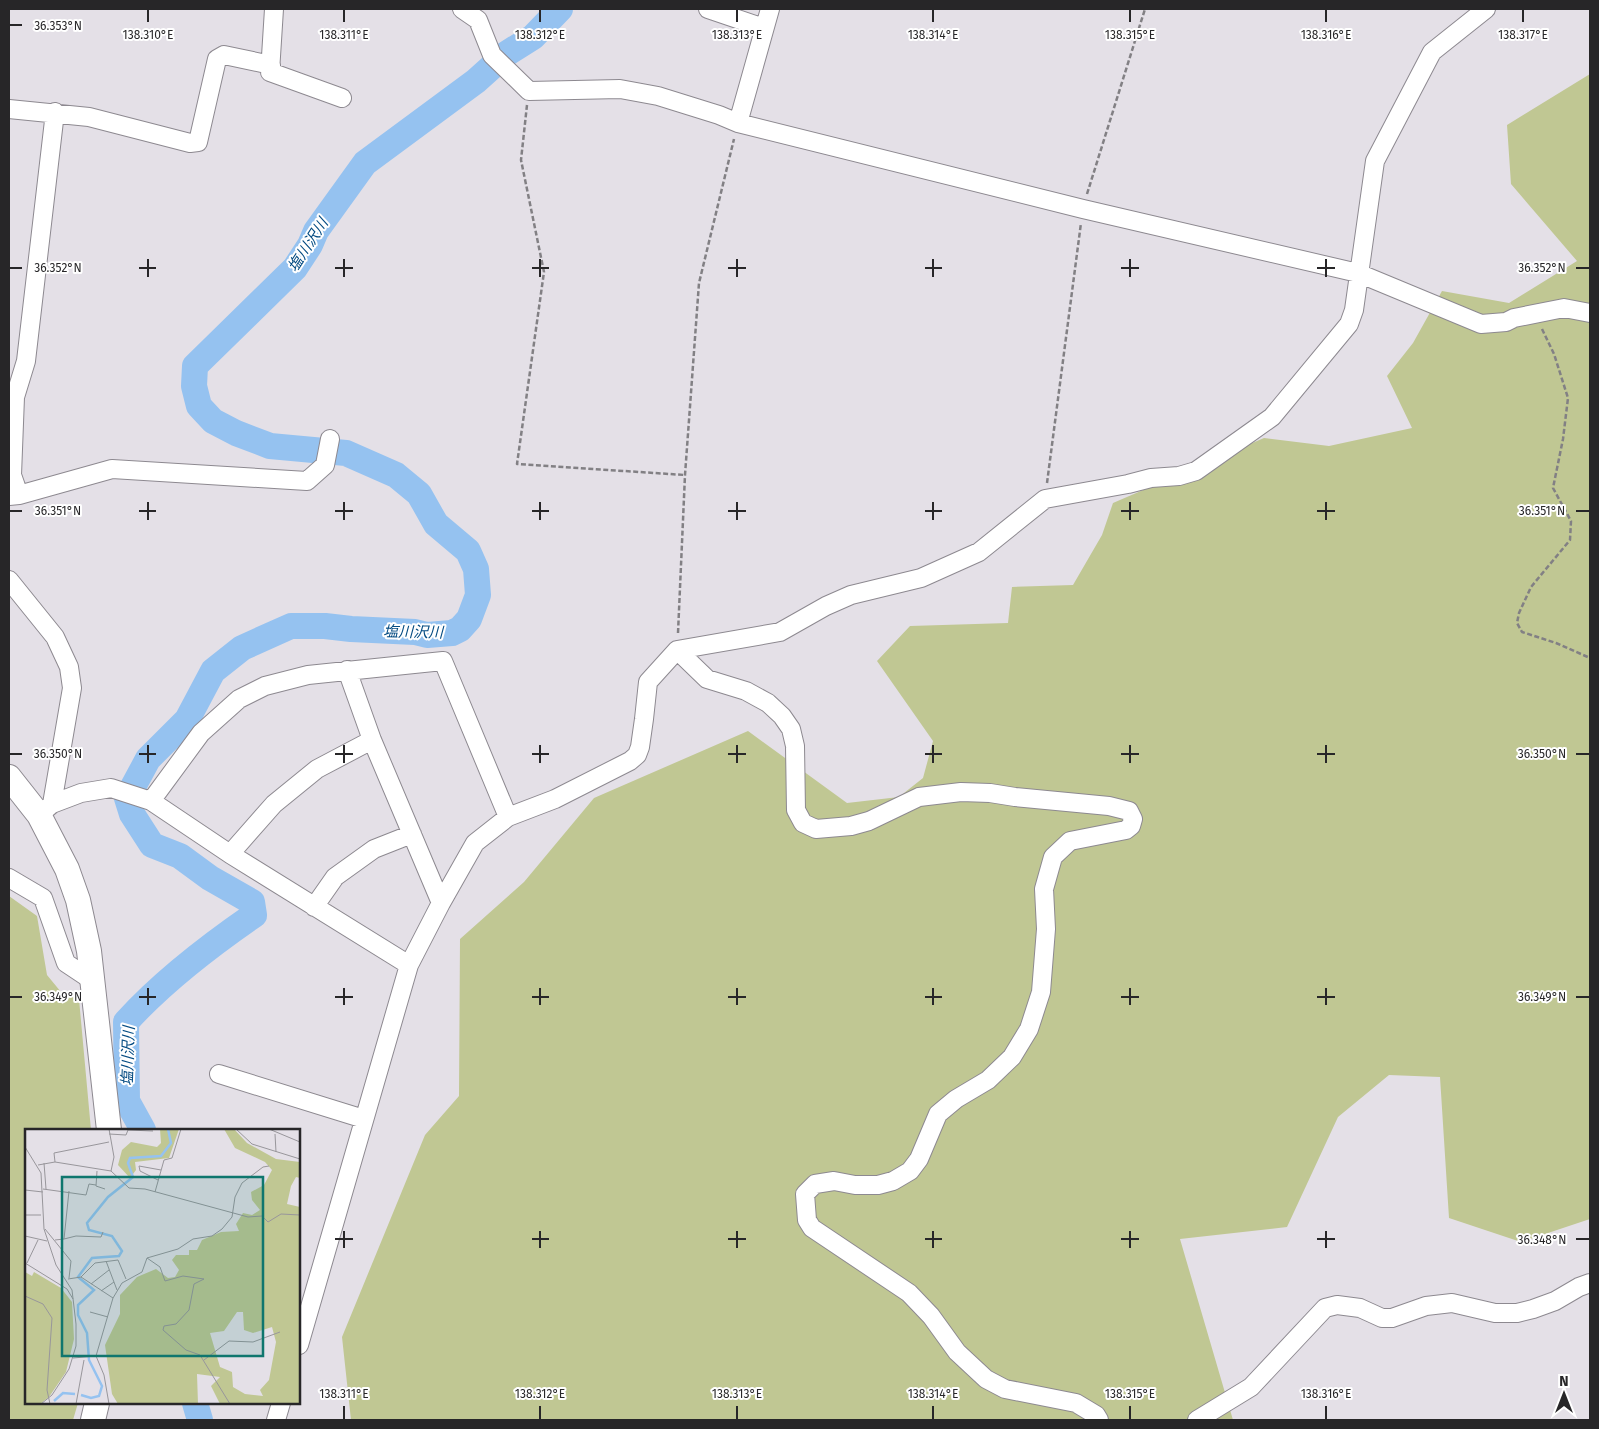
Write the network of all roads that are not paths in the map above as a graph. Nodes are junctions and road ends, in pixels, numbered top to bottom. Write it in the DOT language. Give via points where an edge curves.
graph roads {
  1 [pos="274,9"];
  2 [pos="462,9"];
  3 [pos="708,9"];
  4 [pos="770,9"];
  5 [pos="1486,9"];
  6 [pos="764,28"];
  7 [pos="271,65"];
  8 [pos="342,98"];
  9 [pos="9,109"];
  10 [pos="55,112"];
  11 [pos="738,123"];
  12 [pos="1358,273"];
  13 [pos="1590,313"];
  14 [pos="330,439"];
  15 [pos="14,495"];
  16 [pos="9,580"];
  17 [pos="677,650"];
  18 [pos="347,670"];
  19 [pos="372,740"];
  20 [pos="9,777"];
  21 [pos="151,801"];
  22 [pos="46,809"];
  23 [pos="508,817"];
  24 [pos="412,834"];
  25 [pos="230,854"];
  26 [pos="9,878"];
  27 [pos="440,903"];
  28 [pos="314,907"];
  29 [pos="410,965"];
  30 [pos="93,980"];
  31 [pos="219,1074"];
  32 [pos="364,1119"];
  33 [pos="109,1129"];
  34 [pos="1590,1283"];
  35 [pos="300,1342"];
  36 [pos="97,1404"];
  37 [pos="281,1404"];
  38 [pos="93,1420"];
  39 [pos="276,1420"];
  40 [pos="1100,1420"];
  41 [pos="1197,1420"];
  1 -- 7 [label="street"];
  2 -- 11 [label="street" via="478,20 492,55 529,91 620,89 658,96"];
  3 -- 6 [label="street"];
  4 -- 6 [label="street"];
  5 -- 12 [label="street" via="1432,52 1375,161"];
  6 -- 11 [label="street"];
  7 -- 8 [label="street" via="270,72"];
  7 -- 10 [label="street" via="224,55 217,59 198,142 190,143 89,117"];
  9 -- 10 [label="street"];
  10 -- 15 [label="street" via="26,361 15,397"];
  11 -- 12 [label="street"];
  12 -- 13 [label="street" via="1481,324 1506,322 1564,308"];
  12 -- 17 [label="street" via="1349,324 1272,418 1196,471 1046,498 979,552 921,578 851,596 780,632"];
  14 -- 15 [label="street" via="325,465 306,481 112,469"];
  16 -- 22 [label="street" via="55,638 69,667 72,688"];
  17 -- 23 [label="street" via="648,682 640,747 630,761 555,799"];
  17 -- 40 [label="street" via="707,679 746,691 782,716 796,746 796,810 803,823 816,829 851,826 919,798 961,792 1109,806 1129,811 1133,819 1126,830 1070,841 1053,857 1044,889 1046,929 1041,992 1029,1029 1012,1057 988,1080 938,1114 919,1159 910,1171 893,1181 878,1184 834,1181 815,1184 805,1194 807,1220 812,1228 909,1293 958,1352 986,1378 1005,1389 1076,1403"];
  18 -- 19 [label="street"];
  18 -- 21 [label="street" via="308,675 265,686 239,699 201,733"];
  18 -- 23 [label="street" via="443,662"];
  19 -- 24 [label="street"];
  19 -- 25 [label="street" via="317,769 274,804"];
  20 -- 22 [label="main road"];
  21 -- 22 [label="street" via="111,788 81,793"];
  21 -- 25 [label="street"];
  22 -- 30 [label="main road" via="78,900"];
  23 -- 27 [label="street" via="475,843"];
  24 -- 27 [label="street"];
  24 -- 28 [label="street" via="374,849 343,871"];
  25 -- 28 [label="street"];
  26 -- 30 [label="street" via="43,898 66,963"];
  27 -- 29 [label="street"];
  28 -- 29 [label="street"];
  29 -- 32 [label="street"];
  30 -- 33 [label="main road"];
  31 -- 32 [label="street"];
  32 -- 35 [label="street"];
  34 -- 41 [label="street" via="1555,1301 1517,1313 1494,1313 1452,1303 1426,1306 1392,1318 1382,1318 1360,1308 1337,1305 1325,1308 1251,1387"];
  36 -- 38 [label="main road"];
  37 -- 39 [label="street"];
}
